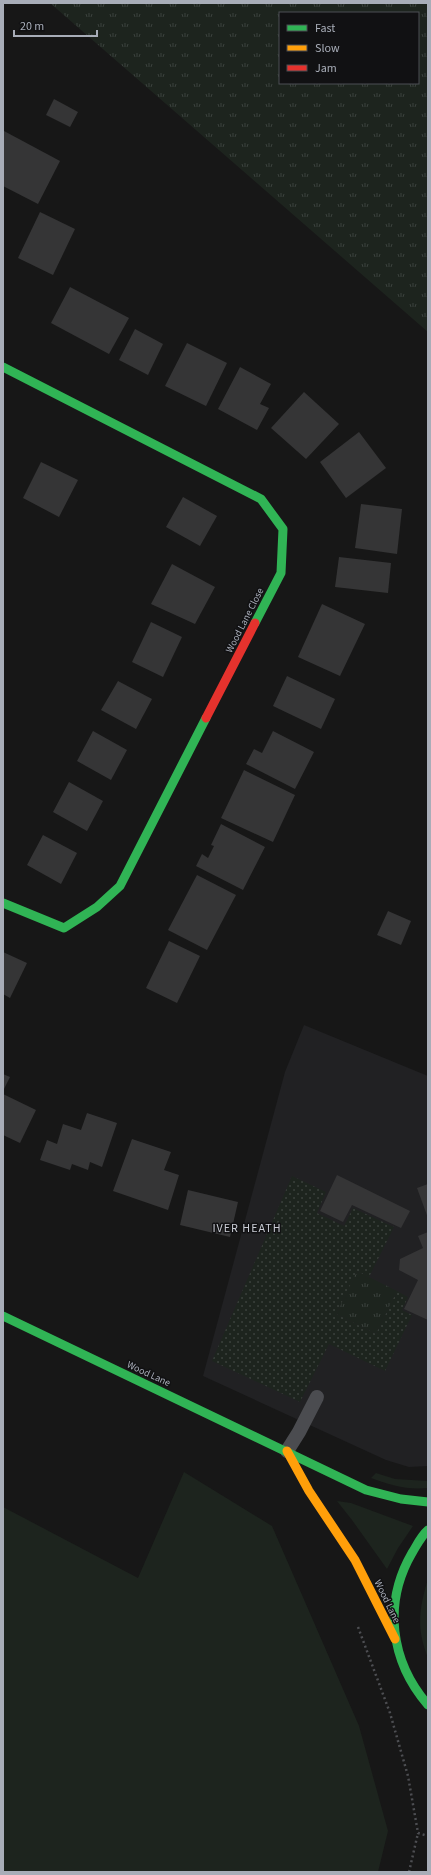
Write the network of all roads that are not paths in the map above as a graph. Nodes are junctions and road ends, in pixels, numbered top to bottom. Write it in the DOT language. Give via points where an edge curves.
graph roads {
  1 [pos="3,367"];
  2 [pos="3,903"];
  3 [pos="3,1316"];
  4 [pos="317,1397"];
  5 [pos="286,1451"];
  6 [pos="428,1502"];
  7 [pos="428,1530"];
  8 [pos="395,1639"];
  9 [pos="419,1697"];
  10 [pos="428,1705"];
  11 [pos="426,1716"];
  1 -- 2 [label="street, Wood Lane Close" via="261,499 283,529 281,573 120,886 97,907 64,928"];
  3 -- 5 [label="street, Wood Lane"];
  4 -- 5 [label="lane"];
  5 -- 6 [label="street, Wood Lane" via="366,1490 401,1499"];
  5 -- 8 [label="street, Wood Lane" via="309,1492 355,1560"];
  7 -- 8 [label="street" via="401,1572 394,1604"];
  8 -- 9 [label="street" via="407,1678"];
  9 -- 10 [label="street"];
  9 -- 11 [label="street"];
}
